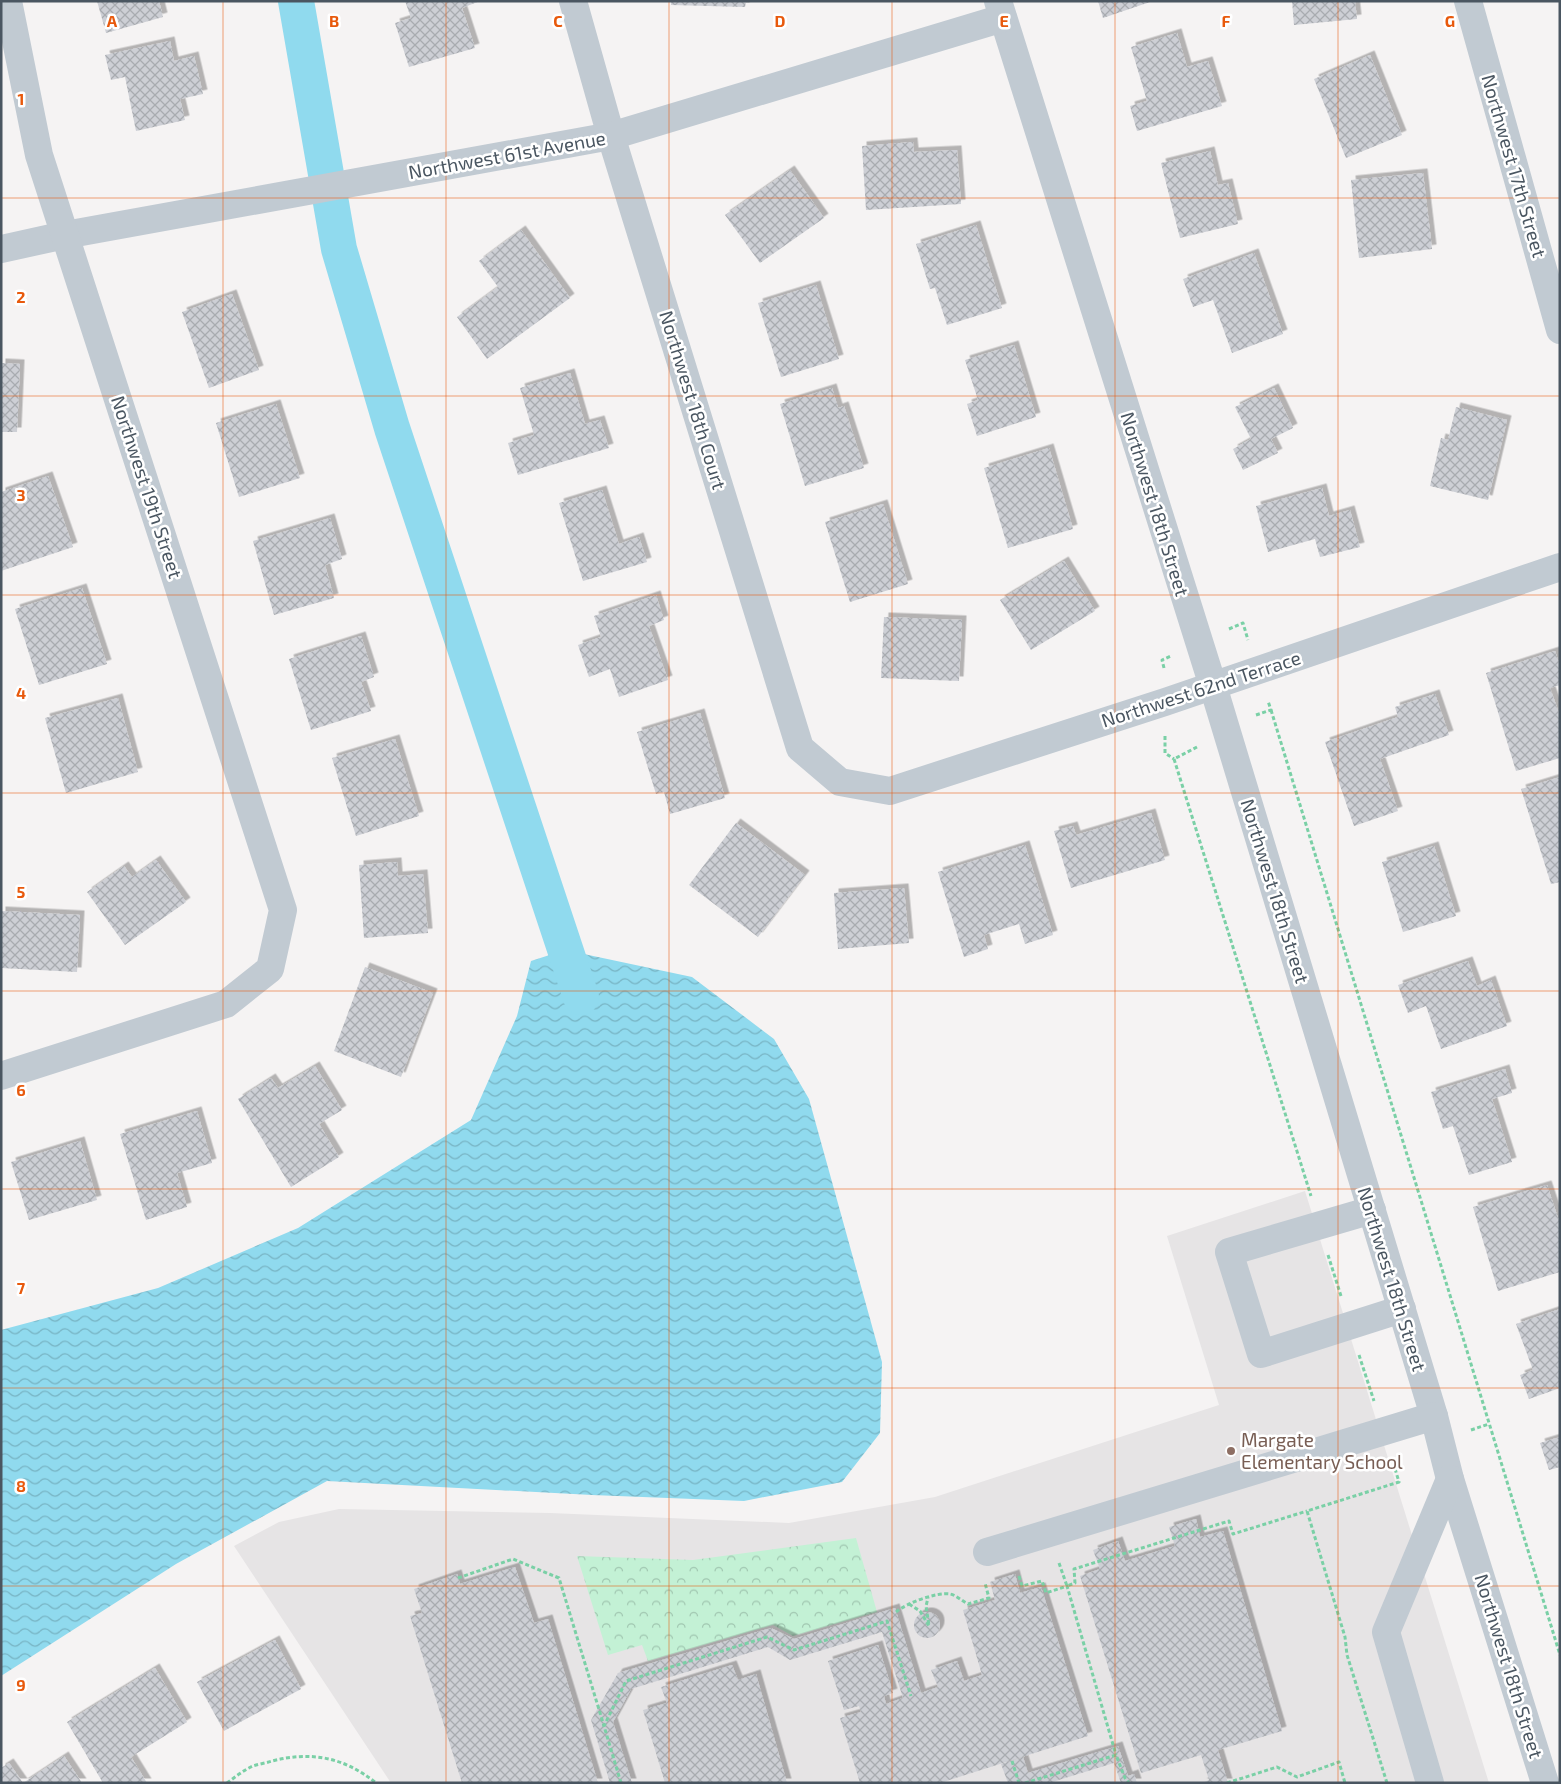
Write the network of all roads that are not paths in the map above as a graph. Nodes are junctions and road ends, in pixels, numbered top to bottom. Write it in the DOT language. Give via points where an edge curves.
graph roads {
  1 [pos="8,1"];
  2 [pos="573,1"];
  3 [pos="1468,1"];
  4 [pos="1001,9"];
  5 [pos="611,136"];
  6 [pos="65,235"];
  7 [pos="1,250"];
  8 [pos="1560,330"];
  9 [pos="1560,567"];
  10 [pos="1213,686"];
  11 [pos="840,782"];
  12 [pos="1,1076"];
  13 [pos="1372,1210"];
  14 [pos="1402,1309"];
  15 [pos="1437,1428"];
  16 [pos="1450,1479"];
  17 [pos="987,1552"];
  18 [pos="1430,1783"];
  19 [pos="1545,1783"];
  1 -- 6 [label="street, Northwest 19th Street" via="39,155"];
  2 -- 5 [label="street, Northwest 18th Court"];
  3 -- 8 [label="street, Northwest 17th Street"];
  4 -- 5 [label="street, Northwest 61st Avenue"];
  4 -- 10 [label="street, Northwest 18th Street"];
  5 -- 6 [label="street, Northwest 61st Avenue"];
  5 -- 11 [label="street, Northwest 18th Court" via="800,748"];
  6 -- 7 [label="street, Northwest 61st Avenue"];
  6 -- 12 [label="street, Northwest 19th Street" via="283,910 270,969 226,1004"];
  9 -- 10 [label="street, Northwest 62nd Terrace"];
  10 -- 11 [label="street, Northwest 62nd Terrace" via="890,791"];
  10 -- 13 [label="street, Northwest 18th Street"];
  13 -- 14 [label="street, Northwest 18th Street"];
  13 -- 14 [label="street" via="1229,1252 1261,1354"];
  14 -- 15 [label="street, Northwest 18th Street"];
  15 -- 16 [label="street, Northwest 18th Street"];
  15 -- 17 [label="street" via="1384,1432"];
  16 -- 18 [label="street" via="1386,1632"];
  16 -- 19 [label="street, Northwest 18th Street"];
}
